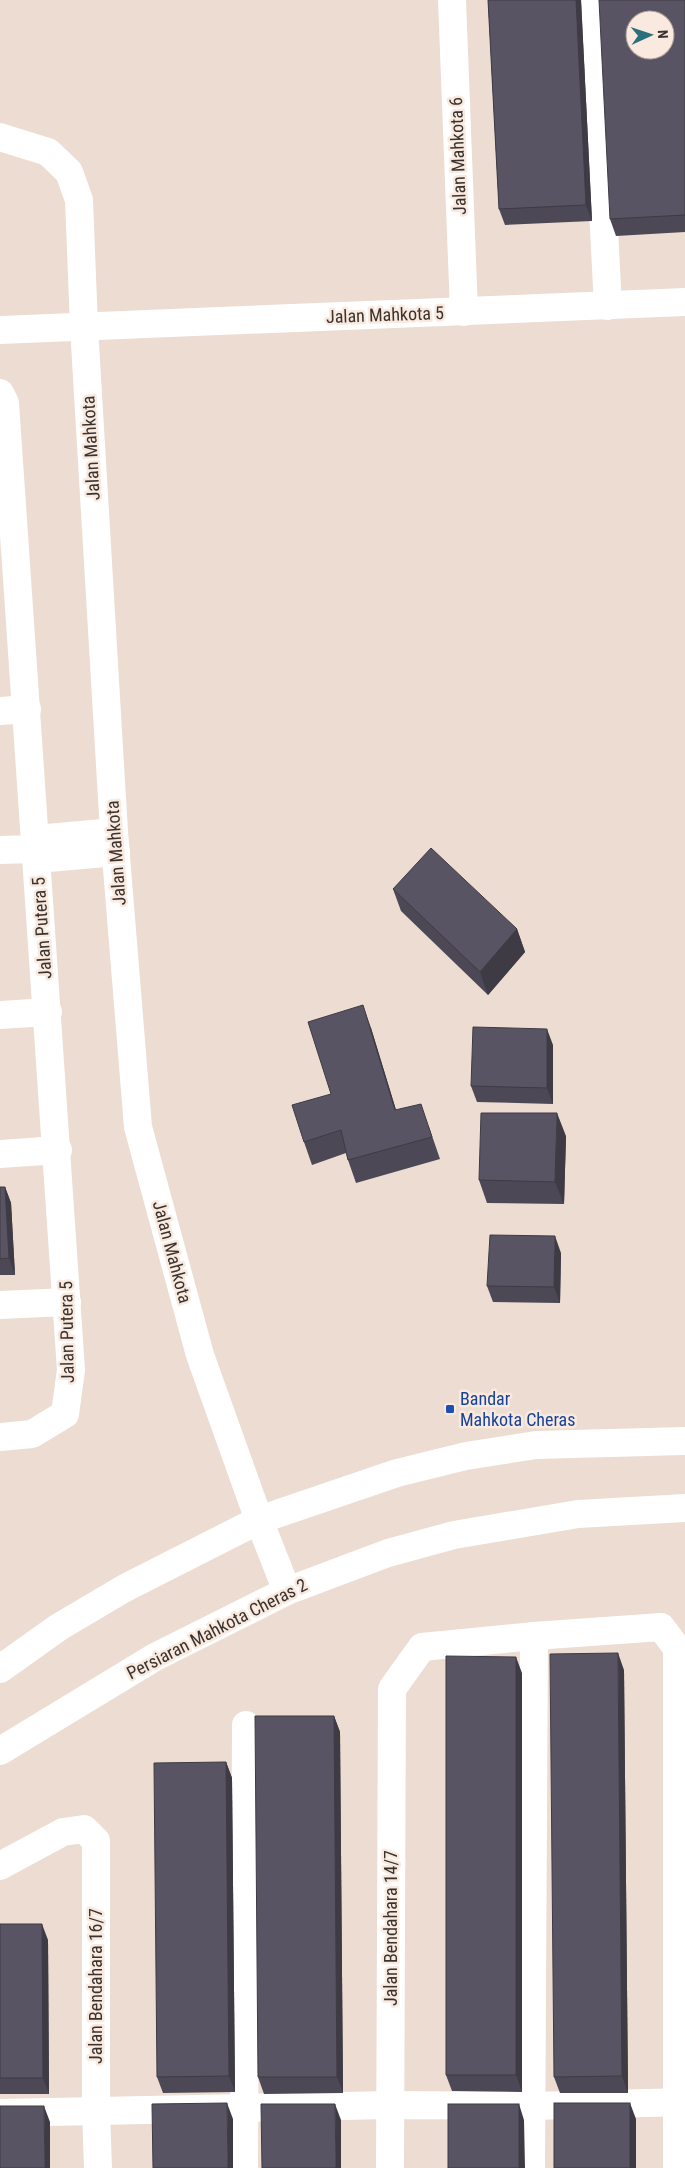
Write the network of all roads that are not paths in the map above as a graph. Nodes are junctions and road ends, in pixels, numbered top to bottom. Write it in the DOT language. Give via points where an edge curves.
graph roads {
  1 [pos="452,0"];
  2 [pos="592,0"];
  3 [pos="0,137"];
  4 [pos="685,302"];
  5 [pos="608,306"];
  6 [pos="464,312"];
  7 [pos="84,327"];
  8 [pos="0,330"];
  9 [pos="3,398"];
  10 [pos="8,550"];
  11 [pos="27,709"];
  12 [pos="0,711"];
  13 [pos="115,842"];
  14 [pos="37,849"];
  15 [pos="0,850"];
  16 [pos="48,1012"];
  17 [pos="0,1015"];
  18 [pos="58,1150"];
  19 [pos="0,1154"];
  20 [pos="67,1302"];
  21 [pos="0,1305"];
  22 [pos="0,1436"];
  23 [pos="685,1441"];
  24 [pos="685,1508"];
  25 [pos="259,1520"];
  26 [pos="287,1591"];
  27 [pos="534,1636"];
  28 [pos="0,1670"];
  29 [pos="246,1724"];
  30 [pos="0,1751"];
  31 [pos="0,1866"];
  32 [pos="681,1874"];
  33 [pos="681,2102"];
  34 [pos="390,2105"];
  35 [pos="532,2106"];
  36 [pos="244,2108"];
  37 [pos="96,2111"];
  38 [pos="0,2113"];
  39 [pos="98,2168"];
  40 [pos="244,2168"];
  41 [pos="390,2168"];
  42 [pos="531,2168"];
  43 [pos="677,2168"];
  1 -- 6 [label="street, Jalan Mahkota 6"];
  2 -- 5 [label="street"];
  3 -- 7 [label="street, Jalan Mahkota" via="48,152 69,172 79,200"];
  4 -- 5 [label="street, Jalan Mahkota 5"];
  5 -- 6 [label="street, Jalan Mahkota 5"];
  6 -- 7 [label="street, Jalan Mahkota 5"];
  7 -- 8 [label="street, Jalan Mahkota 5"];
  7 -- 13 [label="street, Jalan Mahkota"];
  9 -- 10 [label="street, Jalan Putera 5"];
  10 -- 11 [label="street, Jalan Putera 5"];
  11 -- 12 [label="street"];
  11 -- 14 [label="street, Jalan Putera 5"];
  13 -- 14 [label="street"];
  13 -- 25 [label="street, Jalan Mahkota" via="138,1127 200,1355"];
  14 -- 15 [label="street"];
  14 -- 16 [label="street, Jalan Putera 5"];
  16 -- 17 [label="street"];
  16 -- 18 [label="street, Jalan Putera 5"];
  18 -- 19 [label="street"];
  18 -- 20 [label="street, Jalan Putera 5"];
  20 -- 21 [label="street"];
  20 -- 22 [label="street, Jalan Putera 5" via="71,1370 65,1414 32,1434"];
  23 -- 25 [label="street" via="536,1445 466,1456 397,1473"];
  24 -- 26 [label="street, Persiaran Mahkota Cheras 2" via="578,1514 454,1536 388,1553"];
  25 -- 26 [label="street, Jalan Mahkota"];
  25 -- 28 [label="street" via="125,1588 59,1628"];
  26 -- 30 [label="street, Persiaran Mahkota Cheras 2" via="155,1657"];
  27 -- 32 [label="street" via="660,1627 677,1648"];
  27 -- 34 [label="street, Jalan Bendahara 14/7" via="422,1647 392,1689"];
  27 -- 35 [label="street"];
  29 -- 36 [label="street"];
  31 -- 37 [label="street, Jalan Bendahara 16/7" via="63,1832 84,1829 96,1841"];
  32 -- 33 [label="street"];
  33 -- 35 [label="street"];
  33 -- 43 [label="street"];
  34 -- 35 [label="street"];
  34 -- 36 [label="street"];
  34 -- 41 [label="street, Jalan Bendahara 14/7"];
  35 -- 42 [label="street"];
  36 -- 37 [label="street"];
  36 -- 40 [label="street"];
  37 -- 38 [label="street"];
  37 -- 39 [label="street, Jalan Bendahara 16/7"];
}
